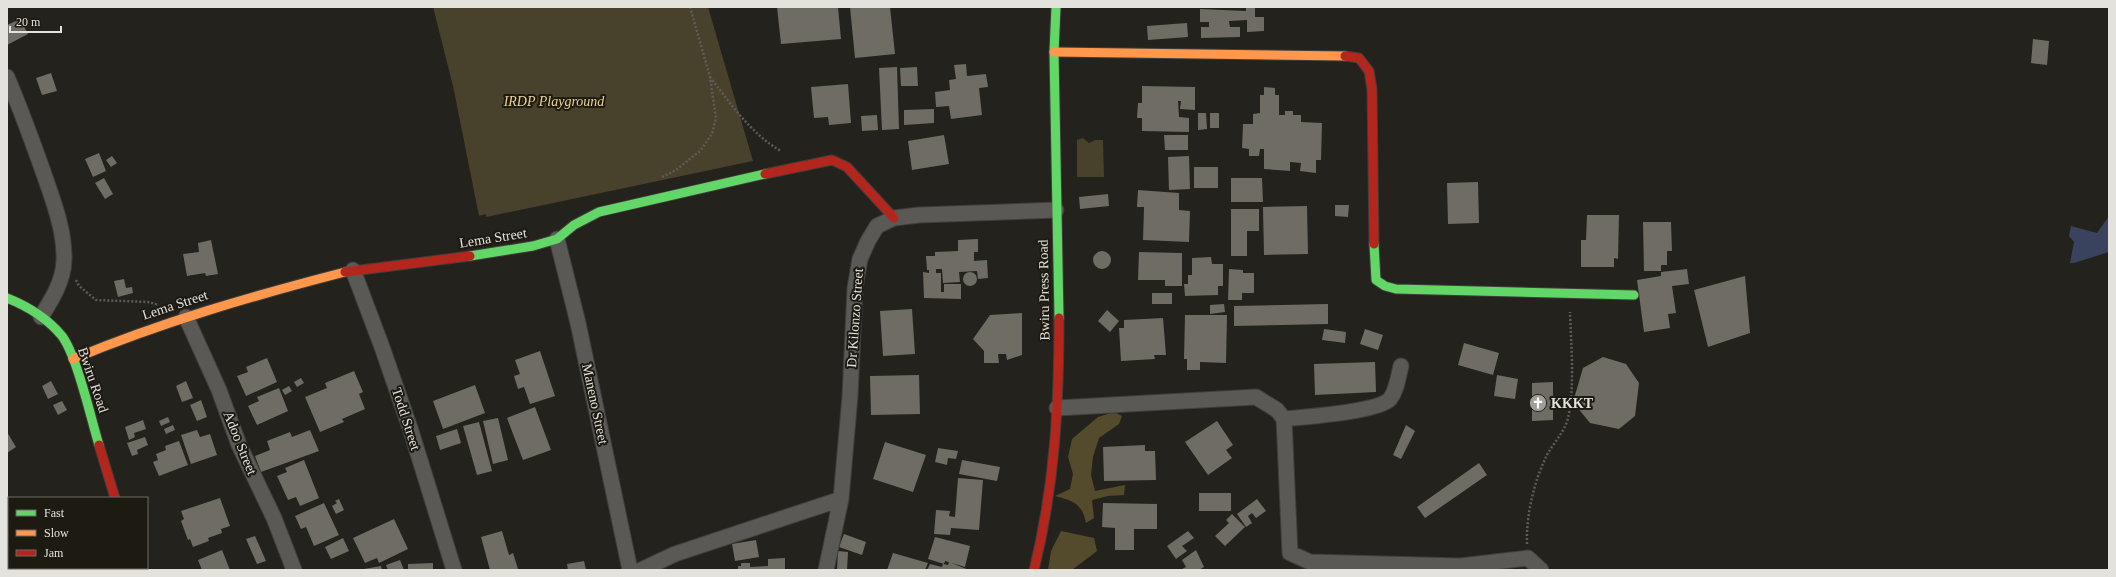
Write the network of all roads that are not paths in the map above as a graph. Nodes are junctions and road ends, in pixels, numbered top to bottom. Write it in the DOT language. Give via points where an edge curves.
graph roads {
  1 [pos="1056,7"];
  2 [pos="1054,52"];
  3 [pos="7,77"];
  4 [pos="1056,210"];
  5 [pos="894,218"];
  6 [pos="557,239"];
  7 [pos="353,270"];
  8 [pos="1634,295"];
  9 [pos="7,298"];
  10 [pos="41,317"];
  11 [pos="186,317"];
  12 [pos="73,359"];
  13 [pos="1401,366"];
  14 [pos="1057,408"];
  15 [pos="1284,419"];
  16 [pos="115,497"];
  17 [pos="841,499"];
  18 [pos="294,570"];
  19 [pos="454,570"];
  20 [pos="630,570"];
  21 [pos="641,570"];
  22 [pos="826,570"];
  23 [pos="1034,570"];
  24 [pos="1541,570"];
  1 -- 2 [label="street, Bwiru Press Road"];
  2 -- 4 [label="street, Bwiru Press Road"];
  2 -- 8 [label="street" via="1336,54 1360,58 1369,71 1372,89 1376,280 1384,286 1396,289"];
  3 -- 10 [label="street" via="57,214 64,260 55,295"];
  4 -- 5 [label="street, Dr Kilonzo Street"];
  4 -- 14 [label="street, Bwiru Press Road" via="1059,332"];
  5 -- 6 [label="street, Lema Street" via="847,167 832,160 616,207 574,225"];
  5 -- 17 [label="street, Dr Kilonzo Street" via="877,226 860,259 855,288 850,396"];
  6 -- 7 [label="street, Lema Street" via="502,252"];
  6 -- 20 [label="street, Maneno Street" via="578,323"];
  7 -- 11 [label="street, Lema Street" via="227,303"];
  7 -- 19 [label="street, Todd Street" via="408,424"];
  9 -- 10 [label="street, Bwiru Road" via="24,305"];
  10 -- 12 [label="street, Bwiru Road" via="62,336"];
  11 -- 12 [label="street, Lema Street" via="130,335"];
  11 -- 18 [label="street, Adoo Street" via="219,390 239,445 274,518"];
  12 -- 16 [label="street, Bwiru Road"];
  13 -- 15 [label="street" via="1394,390 1382,405"];
  14 -- 15 [label="street" via="1256,397 1277,410"];
  14 -- 23 [label="street, Bwiru Press Road" via="1048,518"];
  15 -- 24 [label="street" via="1290,553 1318,563 1460,566 1528,558"];
  17 -- 21 [label="street" via="675,554"];
  17 -- 22 [label="street, Dr Kilonzo Street"];
}
